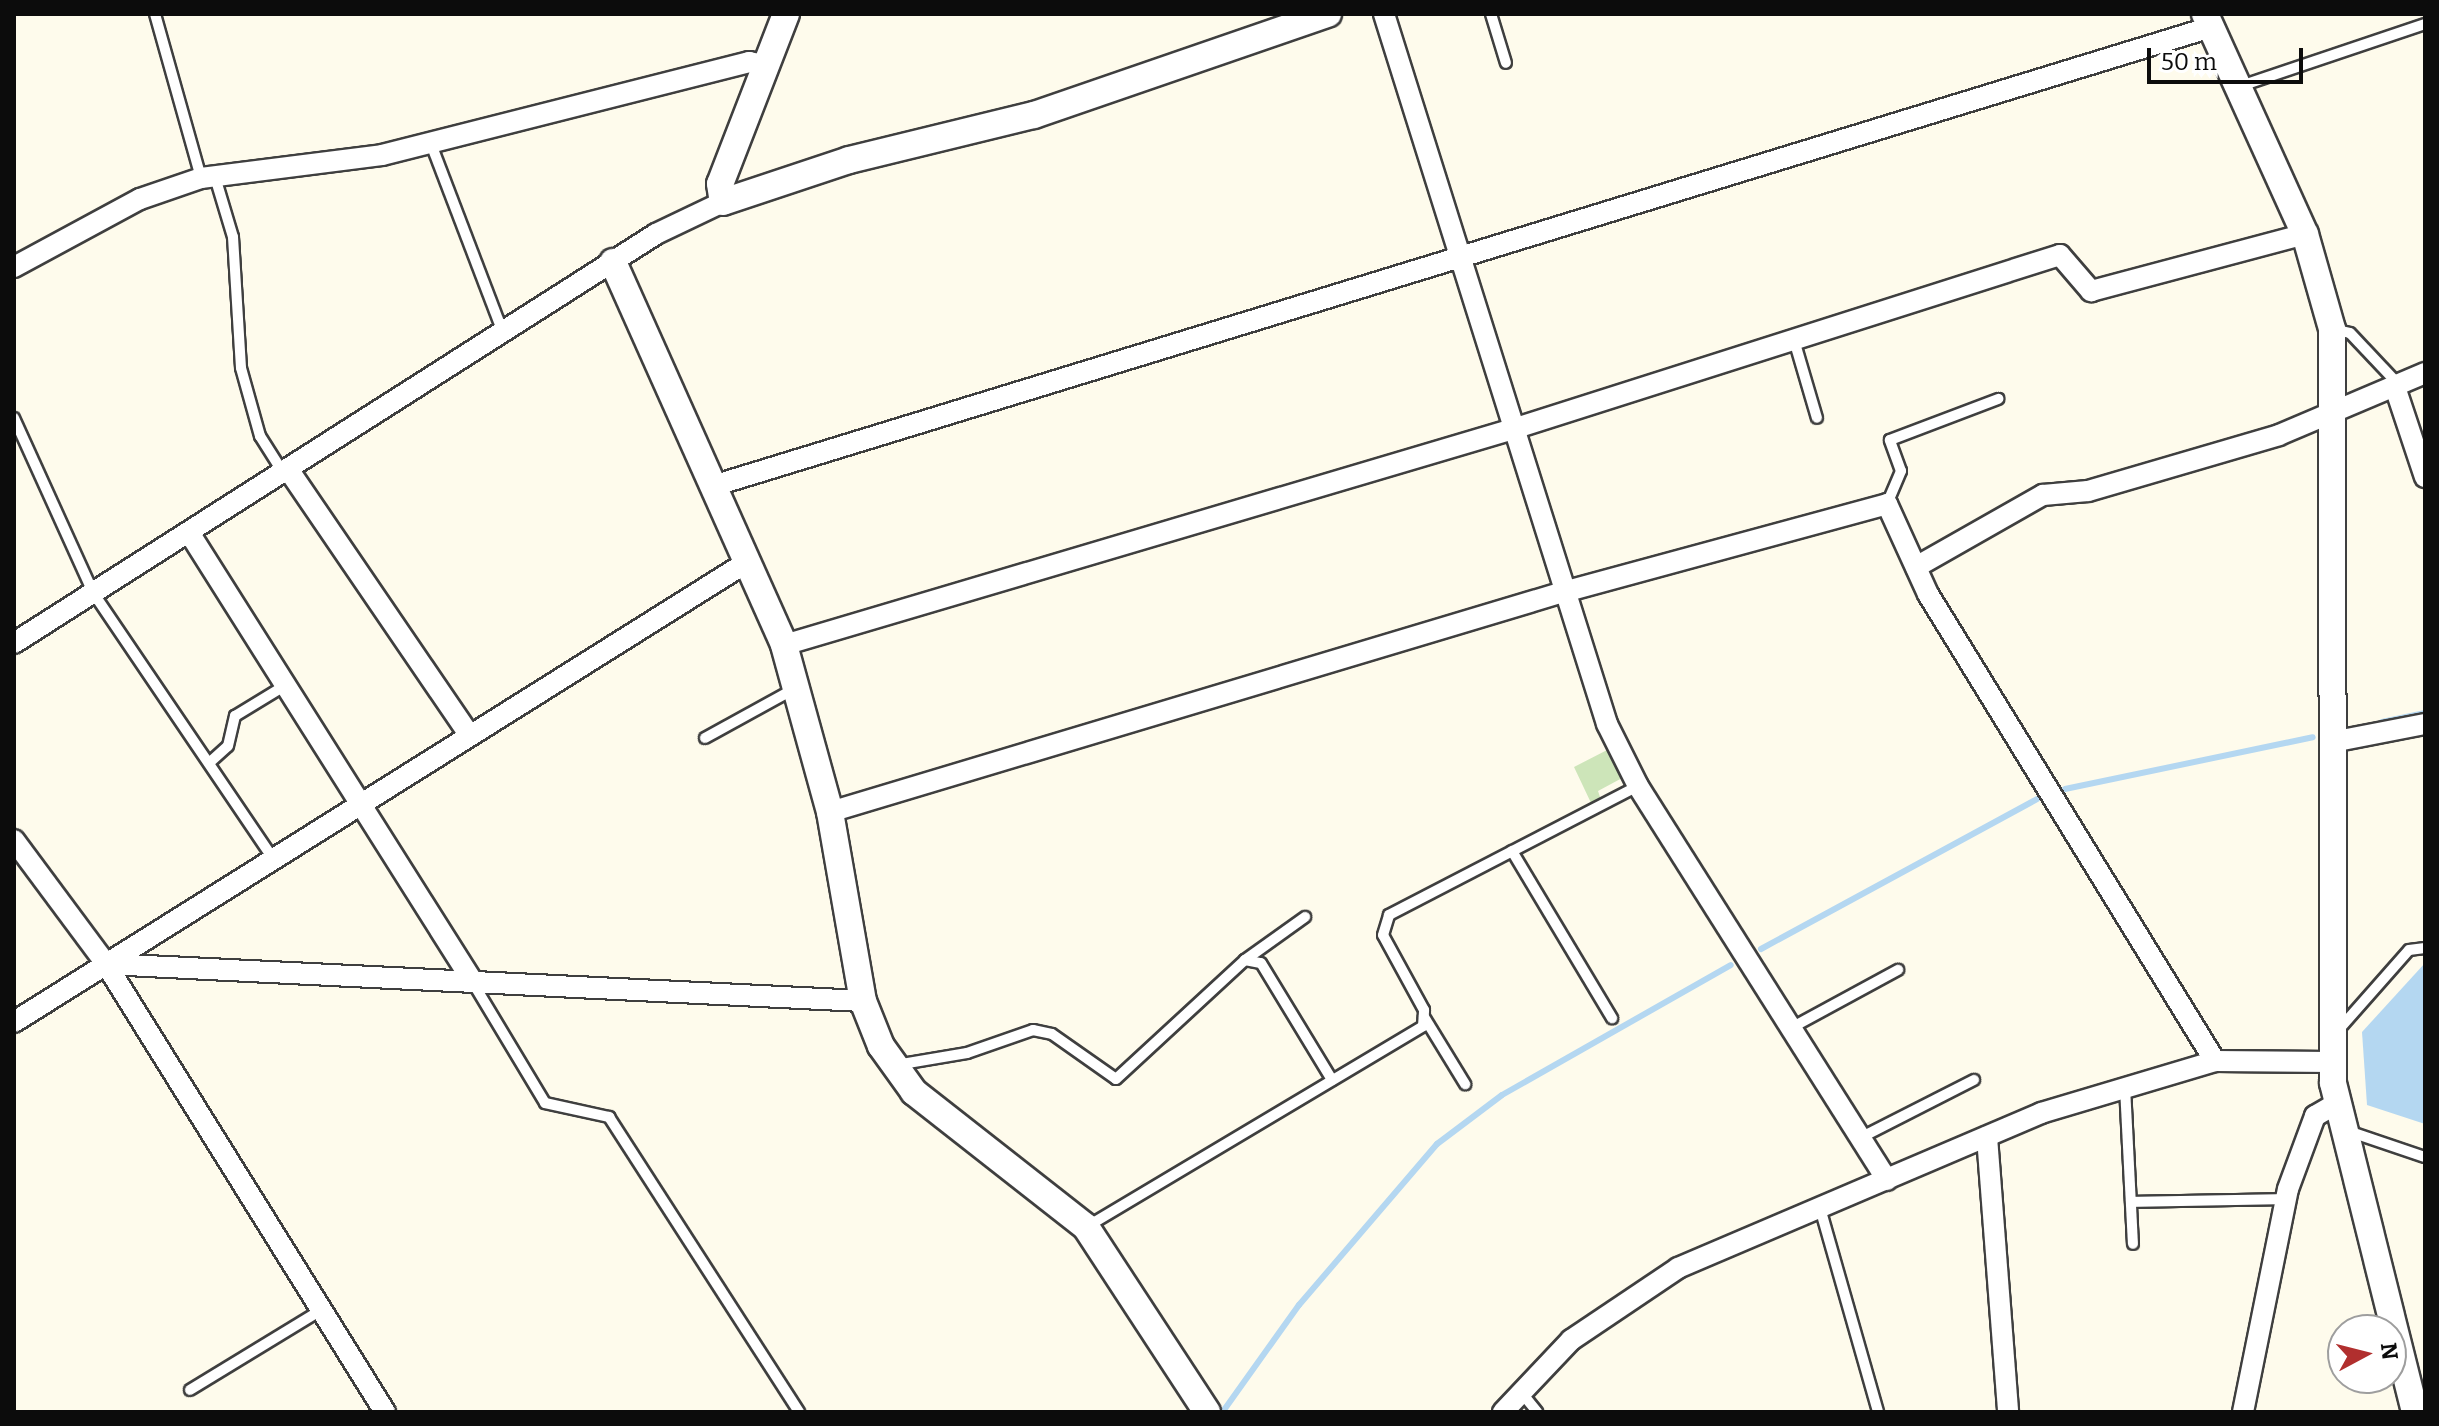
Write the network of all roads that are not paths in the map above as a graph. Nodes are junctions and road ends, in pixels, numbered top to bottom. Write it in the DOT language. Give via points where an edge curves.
graph roads {
  1 [pos="155,14"];
  2 [pos="786,14"];
  3 [pos="1328,14"];
  4 [pos="1384,14"];
  5 [pos="1491,14"];
  6 [pos="2208,20"];
  7 [pos="2425,24"];
  8 [pos="1506,63"];
  9 [pos="765,65"];
  10 [pos="2238,87"];
  11 [pos="431,144"];
  12 [pos="208,178"];
  13 [pos="723,202"];
  14 [pos="2305,234"];
  15 [pos="1464,257"];
  16 [pos="613,262"];
  17 [pos="14,267"];
  18 [pos="2332,329"];
  19 [pos="502,330"];
  20 [pos="1794,340"];
  21 [pos="2425,373"];
  22 [pos="2397,386"];
  23 [pos="1998,399"];
  24 [pos="2335,415"];
  25 [pos="14,418"];
  26 [pos="1817,418"];
  27 [pos="1513,429"];
  28 [pos="288,474"];
  29 [pos="2425,477"];
  30 [pos="716,485"];
  31 [pos="1887,504"];
  32 [pos="190,534"];
  33 [pos="747,562"];
  34 [pos="1916,567"];
  35 [pos="1560,593"];
  36 [pos="94,594"];
  37 [pos="14,643"];
  38 [pos="784,645"];
  39 [pos="286,685"];
  40 [pos="796,689"];
  41 [pos="2425,724"];
  42 [pos="469,734"];
  43 [pos="705,738"];
  44 [pos="2332,742"];
  45 [pos="209,763"];
  46 [pos="1638,786"];
  47 [pos="360,802"];
  48 [pos="830,812"];
  49 [pos="14,840"];
  50 [pos="1512,851"];
  51 [pos="272,857"];
  52 [pos="1305,917"];
  53 [pos="2425,948"];
  54 [pos="1245,960"];
  55 [pos="106,964"];
  56 [pos="1898,970"];
  57 [pos="473,982"];
  58 [pos="863,1001"];
  59 [pos="1424,1017"];
  60 [pos="1612,1018"];
  61 [pos="14,1022"];
  62 [pos="1791,1028"];
  63 [pos="2331,1050"];
  64 [pos="2215,1061"];
  65 [pos="895,1065"];
  66 [pos="1332,1080"];
  67 [pos="1974,1080"];
  68 [pos="1465,1084"];
  69 [pos="2125,1087"];
  70 [pos="2336,1104"];
  71 [pos="2343,1131"];
  72 [pos="1987,1137"];
  73 [pos="1860,1138"];
  74 [pos="2425,1157"];
  75 [pos="1887,1180"];
  76 [pos="2285,1199"];
  77 [pos="2131,1202"];
  78 [pos="1820,1208"];
  79 [pos="1086,1227"];
  80 [pos="2133,1244"];
  81 [pos="321,1310"];
  82 [pos="190,1390"];
  83 [pos="1521,1392"];
  84 [pos="381,1410"];
  85 [pos="1878,1411"];
  86 [pos="799,1412"];
  87 [pos="1207,1412"];
  88 [pos="1503,1412"];
  89 [pos="1537,1412"];
  90 [pos="2008,1412"];
  91 [pos="2243,1412"];
  92 [pos="2415,1412"];
  1 -- 12 [label="lane"];
  2 -- 9 [label="street"];
  3 -- 13 [label="street" via="1034,115 849,160"];
  4 -- 15 [label="street"];
  5 -- 8 [label="lane"];
  6 -- 10 [label="street"];
  6 -- 15 [label="street"];
  7 -- 10 [label="lane"];
  9 -- 11 [label="street" via="749,62"];
  9 -- 13 [label="street" via="720,184"];
  10 -- 14 [label="street"];
  11 -- 12 [label="street"];
  11 -- 19 [label="lane"];
  12 -- 17 [label="street" via="140,199"];
  12 -- 28 [label="lane" via="233,237 241,368 260,436"];
  13 -- 16 [label="street"];
  14 -- 18 [label="street"];
  14 -- 20 [label="street" via="2091,291 2060,255"];
  15 -- 27 [label="street"];
  15 -- 30 [label="street"];
  16 -- 19 [label="street"];
  16 -- 30 [label="street"];
  18 -- 22 [label="lane" via="2350,333"];
  18 -- 24 [label="street"];
  19 -- 28 [label="street"];
  20 -- 26 [label="lane"];
  20 -- 27 [label="street"];
  21 -- 22 [label="street"];
  22 -- 24 [label="street"];
  22 -- 29 [label="street"];
  23 -- 31 [label="lane" via="1890,440 1901,471"];
  24 -- 34 [label="street" via="2088,491 2043,495"];
  24 -- 44 [label="street"];
  25 -- 36 [label="lane"];
  27 -- 35 [label="street"];
  27 -- 38 [label="street"];
  28 -- 32 [label="street"];
  28 -- 42 [label="street"];
  30 -- 33 [label="street"];
  31 -- 34 [label="street"];
  31 -- 35 [label="street"];
  32 -- 36 [label="street"];
  32 -- 39 [label="street"];
  33 -- 38 [label="street"];
  33 -- 42 [label="street"];
  34 -- 64 [label="street"];
  35 -- 46 [label="street" via="1607,724"];
  35 -- 48 [label="street"];
  36 -- 37 [label="street"];
  36 -- 45 [label="lane"];
  38 -- 40 [label="street"];
  39 -- 45 [label="lane" via="235,716 228,746"];
  39 -- 47 [label="street"];
  40 -- 43 [label="lane"];
  40 -- 48 [label="street"];
  41 -- 44 [label="street"];
  42 -- 47 [label="street"];
  44 -- 63 [label="street"];
  45 -- 51 [label="lane"];
  46 -- 50 [label="lane"];
  46 -- 62 [label="street"];
  47 -- 51 [label="street"];
  47 -- 57 [label="street"];
  48 -- 58 [label="street"];
  49 -- 55 [label="street"];
  50 -- 59 [label="lane" via="1389,915 1383,935"];
  50 -- 60 [label="lane"];
  51 -- 55 [label="street"];
  52 -- 54 [label="lane"];
  53 -- 63 [label="lane" via="2409,950"];
  54 -- 65 [label="lane" via="1116,1079 1052,1034 1033,1030 967,1053"];
  54 -- 66 [label="lane" via="1261,963"];
  55 -- 57 [label="street"];
  55 -- 61 [label="street"];
  55 -- 81 [label="street"];
  56 -- 62 [label="lane"];
  57 -- 58 [label="street"];
  57 -- 86 [label="lane" via="545,1103 609,1117"];
  58 -- 65 [label="street"];
  59 -- 66 [label="lane" via="1423,1026"];
  59 -- 68 [label="lane"];
  62 -- 73 [label="street"];
  63 -- 64 [label="street"];
  63 -- 70 [label="street"];
  64 -- 69 [label="street"];
  65 -- 79 [label="street" via="914,1092"];
  66 -- 79 [label="lane"];
  67 -- 73 [label="lane"];
  69 -- 72 [label="street"];
  69 -- 77 [label="lane"];
  70 -- 71 [label="street"];
  70 -- 76 [label="street" via="2315,1116"];
  71 -- 74 [label="lane" via="2367,1131"];
  71 -- 92 [label="street"];
  72 -- 75 [label="street"];
  72 -- 90 [label="street"];
  73 -- 75 [label="street"];
  75 -- 78 [label="street"];
  76 -- 77 [label="lane"];
  76 -- 91 [label="street"];
  77 -- 80 [label="lane"];
  78 -- 83 [label="street" via="1640,1290 1571,1340"];
  78 -- 85 [label="lane"];
  79 -- 87 [label="street"];
  81 -- 82 [label="lane"];
  81 -- 84 [label="street"];
  83 -- 88 [label="street"];
  83 -- 89 [label="lane"];
}
